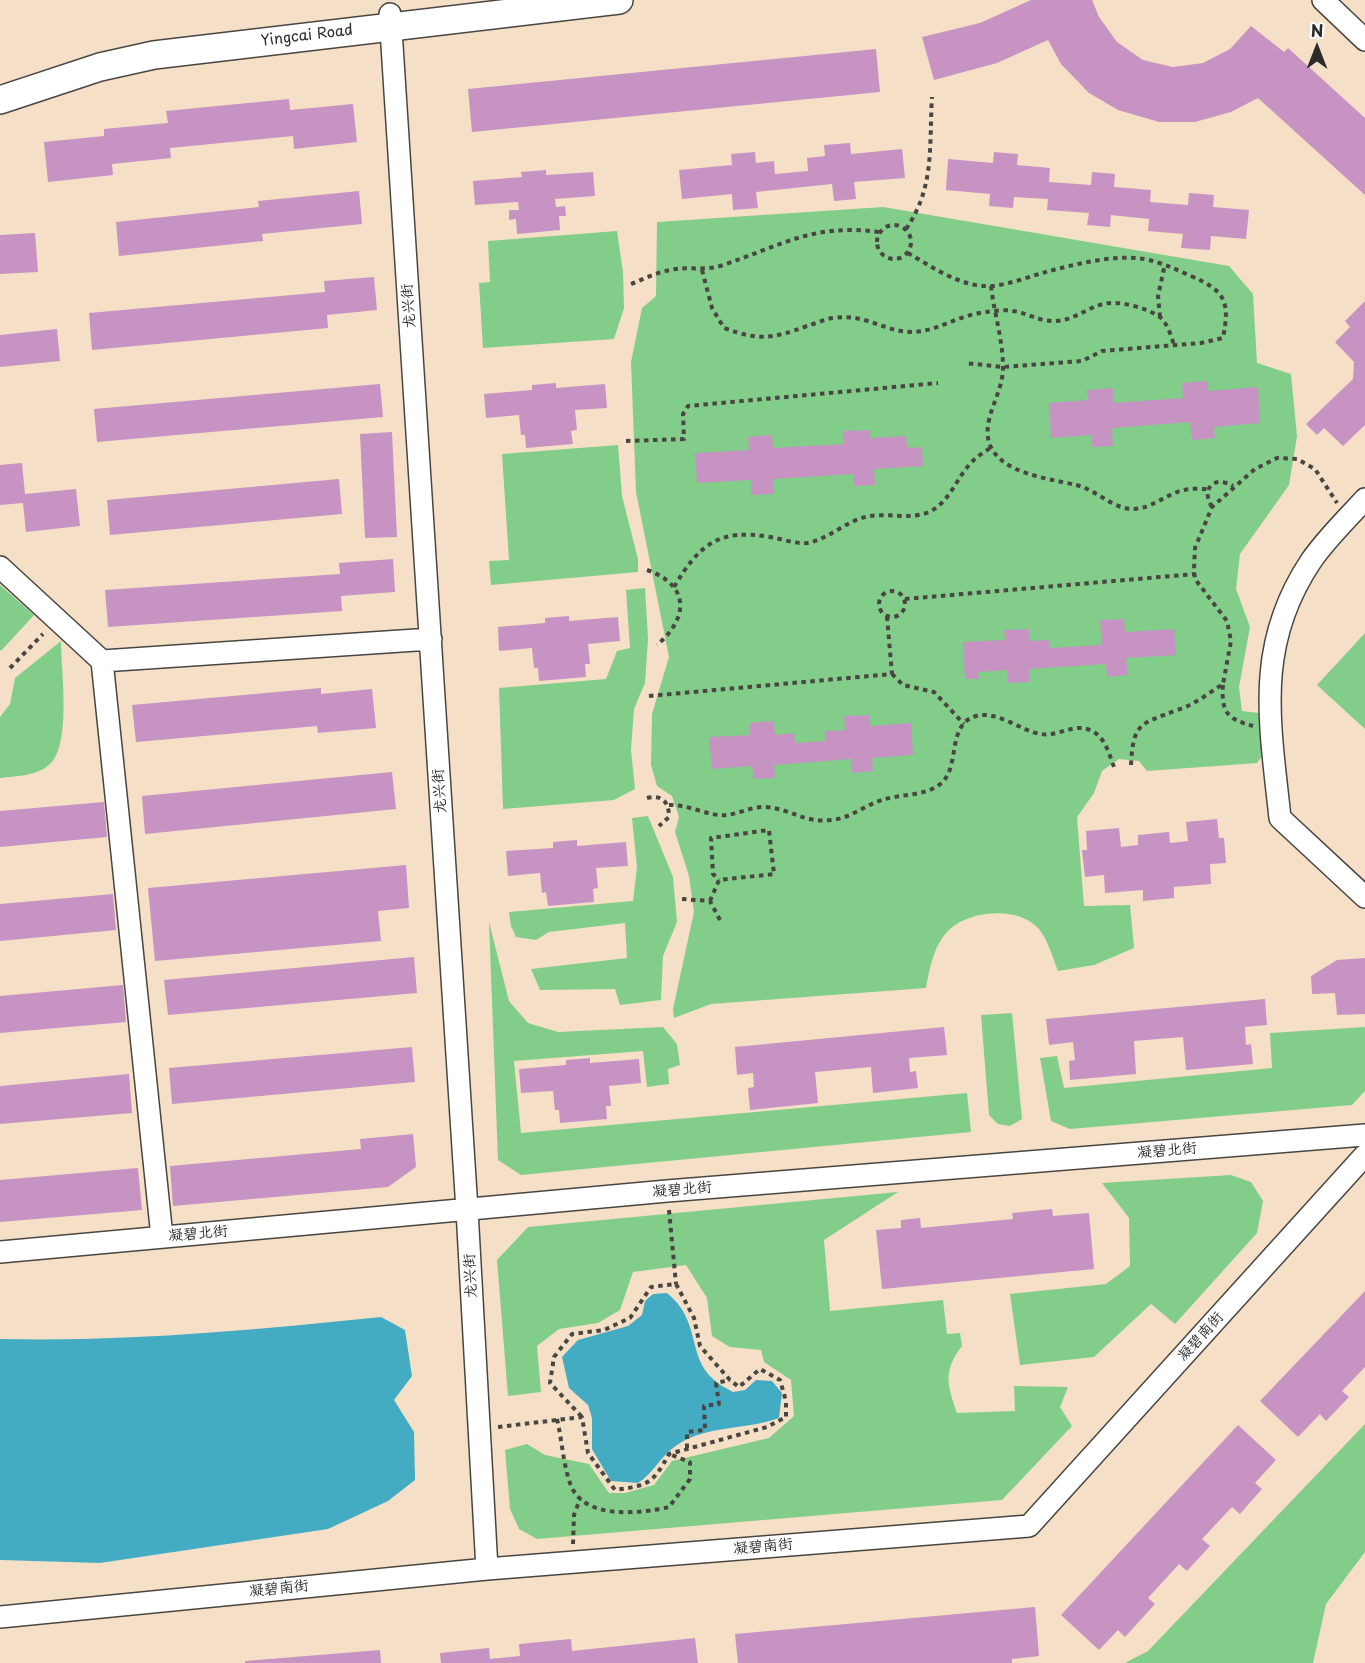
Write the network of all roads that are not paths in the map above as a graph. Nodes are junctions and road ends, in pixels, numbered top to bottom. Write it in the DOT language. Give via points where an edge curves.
graph roads {
  1 [pos="512,0"];
  2 [pos="619,0"];
  3 [pos="1323,0"];
  4 [pos="391,20"];
  5 [pos="1365,40"];
  6 [pos="0,84"];
  7 [pos="0,100"];
  8 [pos="1365,499"];
  9 [pos="0,567"];
  10 [pos="430,639"];
  11 [pos="102,661"];
  12 [pos="1365,897"];
  13 [pos="1365,1136"];
  14 [pos="1365,1155"];
  15 [pos="467,1210"];
  16 [pos="162,1237"];
  17 [pos="0,1252"];
  18 [pos="487,1569"];
  19 [pos="0,1617"];
  1 -- 4 [label="main road, Yingcai Road"];
  2 -- 4 [label="main road, Yingcai Road"];
  3 -- 5 [label="street"];
  4 -- 6 [label="main road, Yingcai Road" via="151,42 95,54"];
  4 -- 7 [label="main road, Yingcai Road" via="154,55 100,67"];
  4 -- 10 [label="street, 龙兴街"];
  8 -- 12 [label="street" via="1312,560 1292,592 1269,673 1280,818"];
  9 -- 11 [label="street"];
  10 -- 11 [label="street"];
  10 -- 15 [label="street, 龙兴街"];
  11 -- 16 [label="street"];
  13 -- 15 [label="street, 凝碧北街"];
  14 -- 18 [label="street, 凝碧南街" via="1029,1526"];
  15 -- 16 [label="street, 凝碧北街"];
  15 -- 18 [label="street, 龙兴街"];
  16 -- 17 [label="street, 凝碧北街"];
  18 -- 19 [label="street, 凝碧南街"];
}
